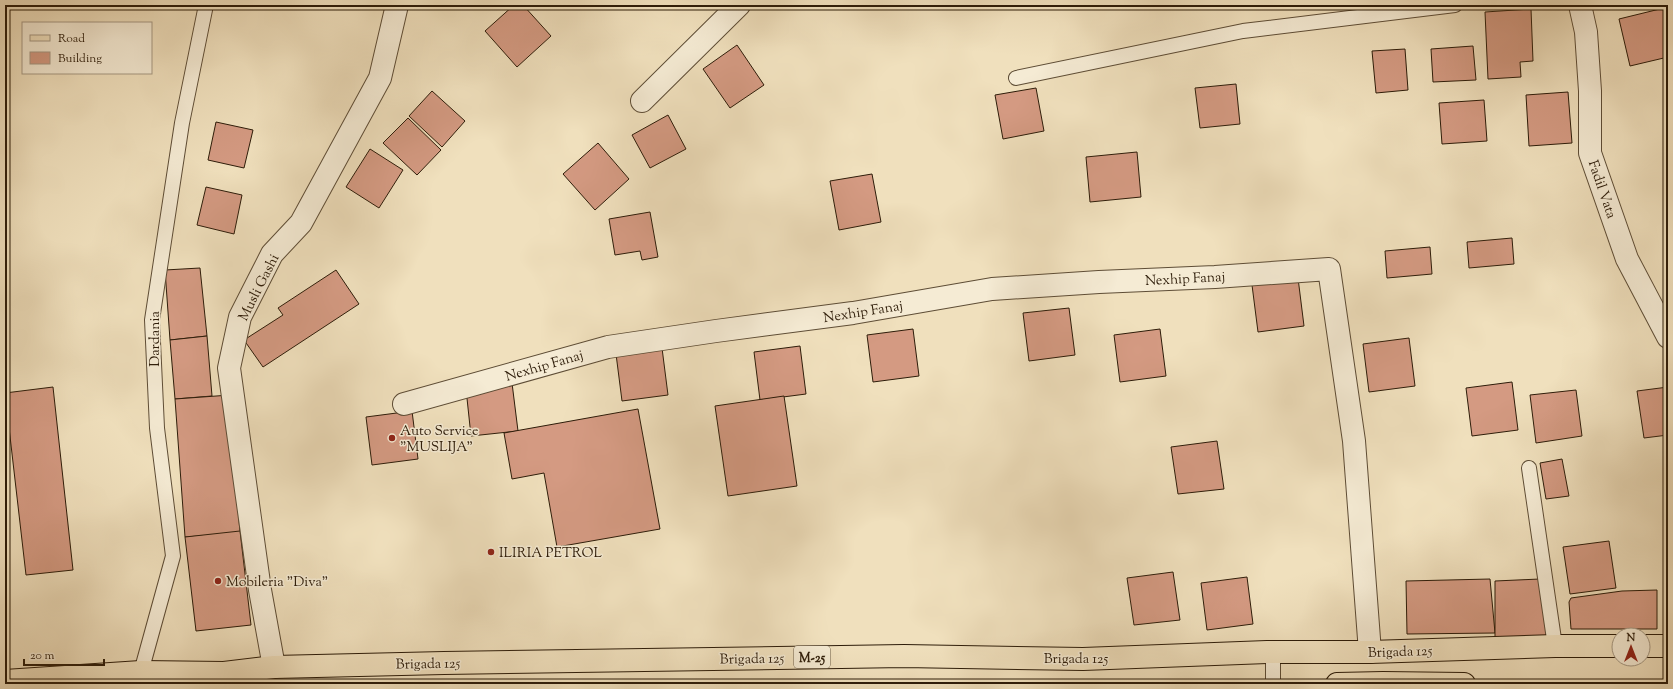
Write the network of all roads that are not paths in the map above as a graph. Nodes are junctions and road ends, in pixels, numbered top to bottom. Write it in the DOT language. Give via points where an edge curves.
graph roads {
  1 [pos="206,5"];
  2 [pos="397,5"];
  3 [pos="739,5"];
  4 [pos="1455,5"];
  5 [pos="1580,5"];
  6 [pos="1016,78"];
  7 [pos="642,101"];
  8 [pos="1668,337"];
  9 [pos="404,404"];
  10 [pos="1529,468"];
  11 [pos="1555,646"];
  12 [pos="1611,646"];
  13 [pos="1651,646"];
  14 [pos="1668,646"];
  15 [pos="1273,652"];
  16 [pos="1370,652"];
  17 [pos="274,668"];
  18 [pos="141,672"];
  19 [pos="5,681"];
  20 [pos="1273,684"];
  21 [pos="1337,684"];
  22 [pos="1464,684"];
  1 -- 18 [label="lane, Dardania" via="182,123 152,320 157,428 173,556"];
  2 -- 17 [label="street, Musli Gashi" via="380,78 301,223 272,254 240,317 229,368 260,590"];
  3 -- 7 [label="street"];
  4 -- 6 [label="lane" via="1243,32"];
  5 -- 8 [label="street, Fadil Vata" via="1586,32 1590,91 1590,153 1627,259"];
  9 -- 16 [label="street, Nexhip Fanaj" via="608,348 992,290 1329,269 1354,441"];
  10 -- 11 [label="lane"];
  11 -- 12 [label="main road, Brigada 125 / M-25"];
  11 -- 16 [label="main road, Brigada 125 / M-25"];
  13 -- 14 [label="main road"];
  15 -- 16 [label="main road, Brigada 125 / M-25"];
  15 -- 17 [label="main road, Brigada 125 / M-25" via="1083,659 904,656"];
  15 -- 20 [label="lane"];
  17 -- 18 [label="main road, Brigada 125 / M-25" via="224,673"];
  18 -- 19 [label="main road, Brigada 125 / M-25"];
  21 -- 22 [label="main road"];
}
